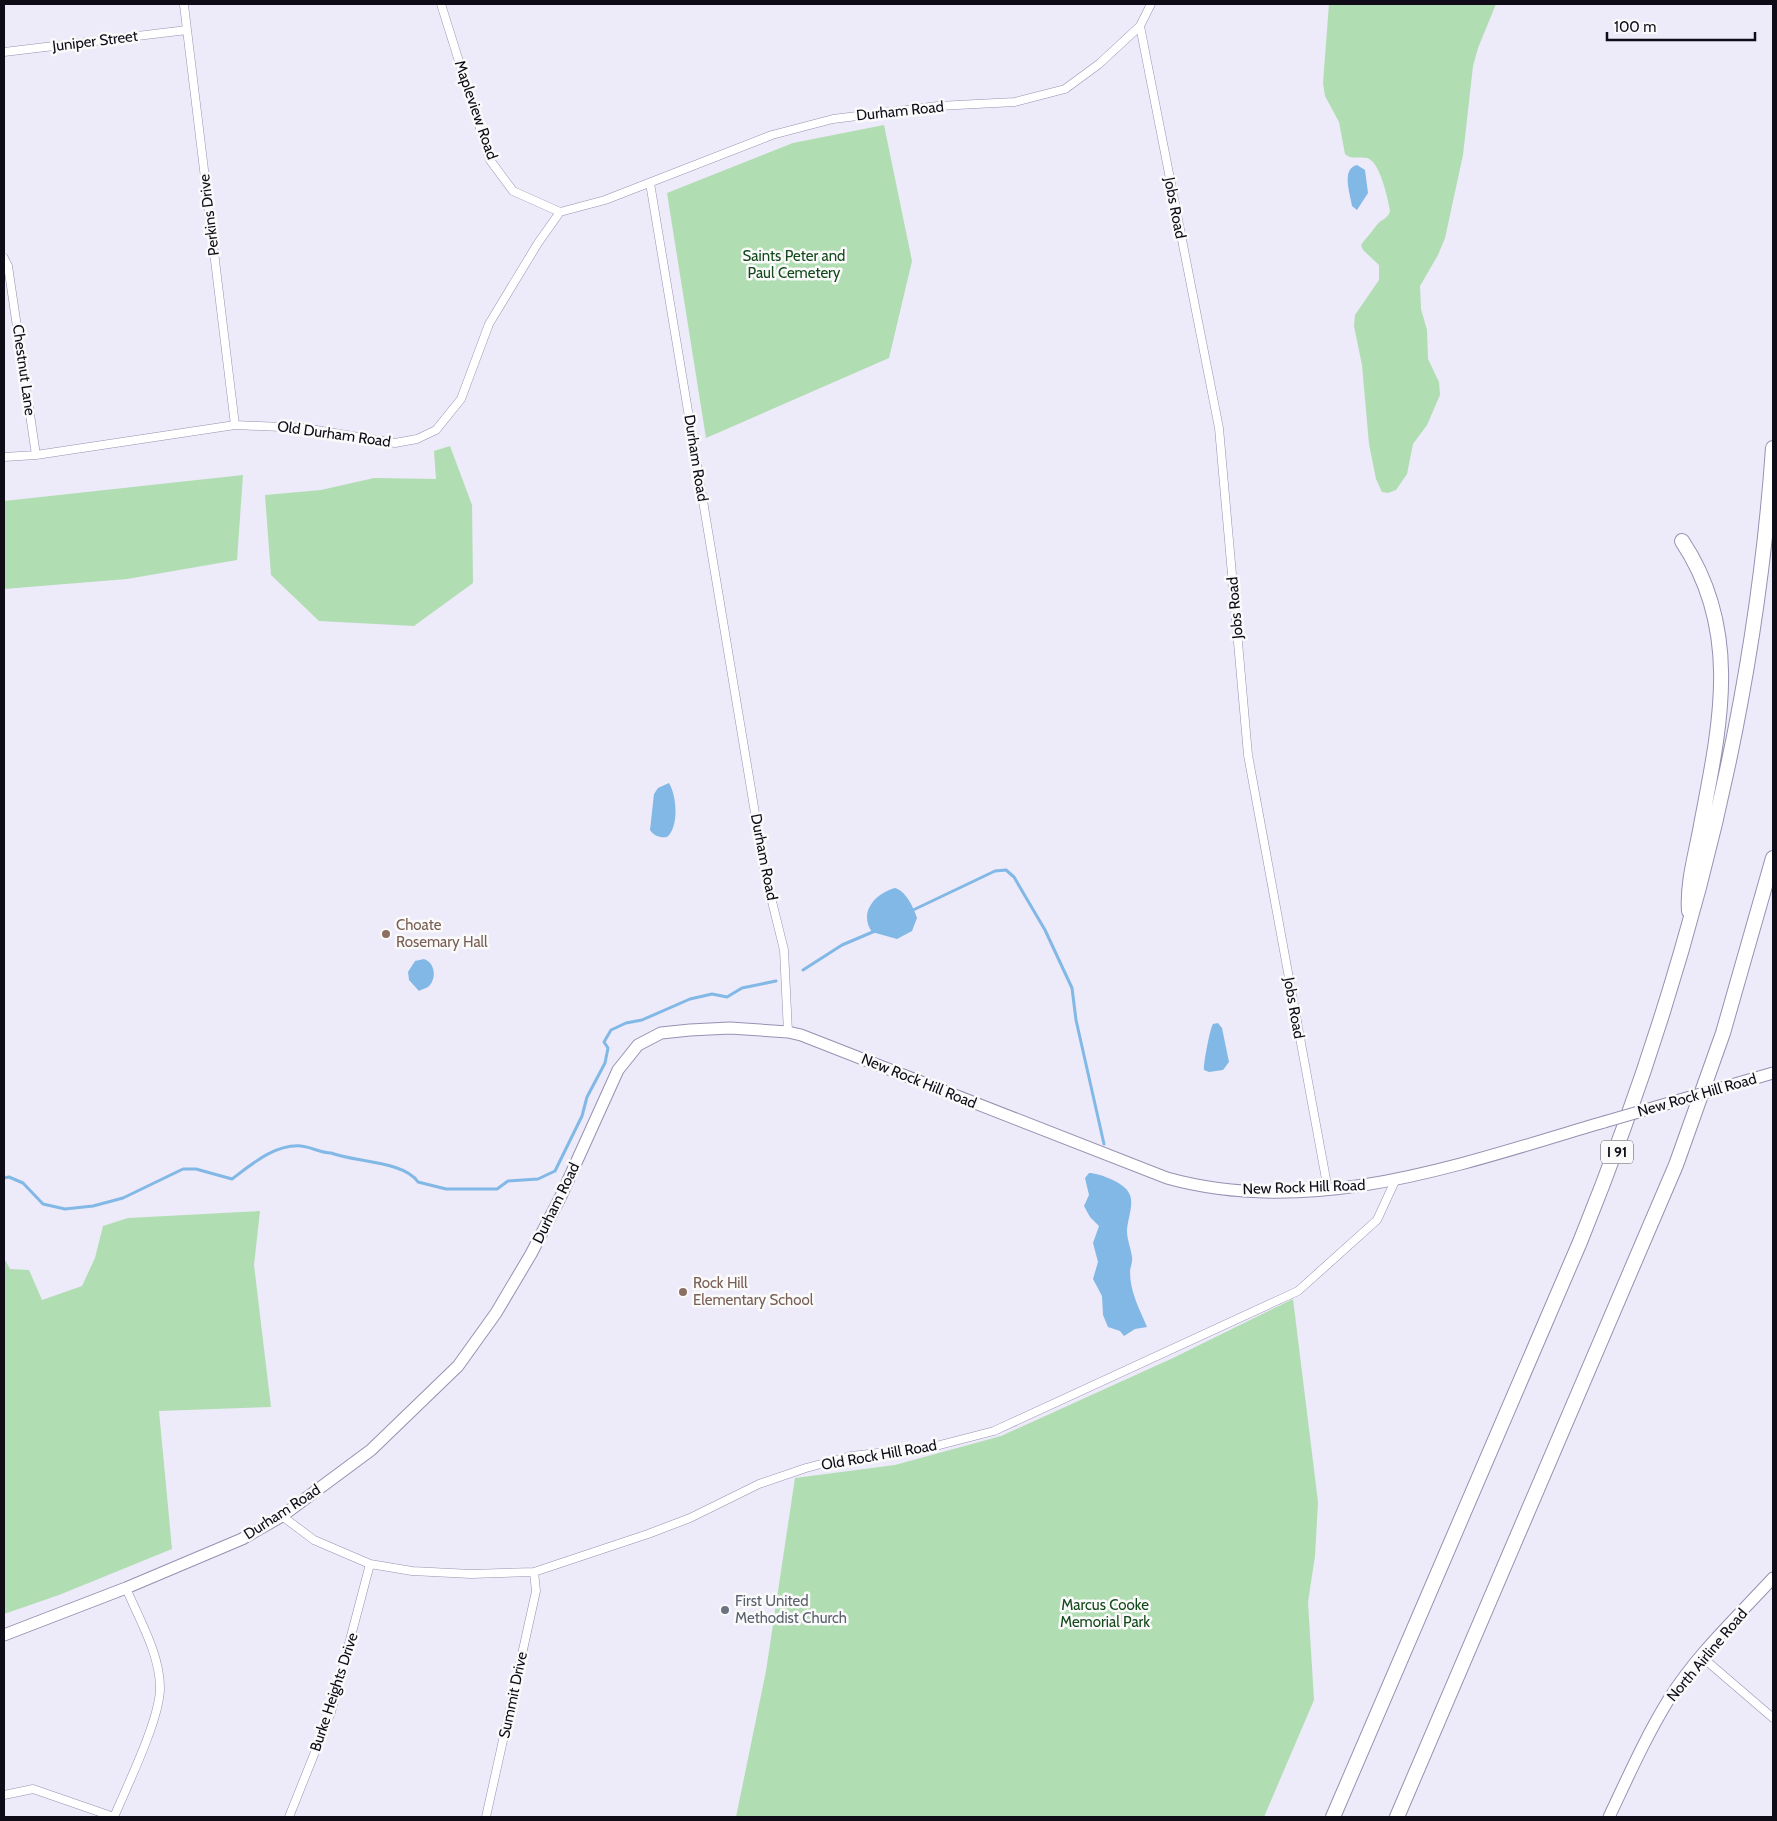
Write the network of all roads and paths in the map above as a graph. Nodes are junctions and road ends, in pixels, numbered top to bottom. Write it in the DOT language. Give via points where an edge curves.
graph roads {
  1 [pos="441,4"];
  2 [pos="1151,4"];
  3 [pos="184,5"];
  4 [pos="1140,26"];
  5 [pos="187,30"];
  6 [pos="4,52"];
  7 [pos="650,183"];
  8 [pos="560,212"];
  9 [pos="4,258"];
  10 [pos="234,425"];
  11 [pos="1773,448"];
  12 [pos="36,454"];
  13 [pos="4,457"];
  14 [pos="1682,541"];
  15 [pos="1773,858"];
  16 [pos="1691,922"];
  17 [pos="788,1032"];
  18 [pos="1773,1073"];
  19 [pos="1395,1181"];
  20 [pos="1328,1190"];
  21 [pos="282,1516"];
  22 [pos="370,1564"];
  23 [pos="534,1572"];
  24 [pos="1773,1578"];
  25 [pos="126,1588"];
  26 [pos="4,1635"];
  27 [pos="1702,1657"];
  28 [pos="1773,1718"];
  29 [pos="4,1795"];
  30 [pos="114,1817"];
  31 [pos="288,1817"];
  32 [pos="486,1817"];
  33 [pos="1333,1817"];
  34 [pos="1397,1817"];
  35 [pos="1609,1817"];
  1 -- 8 [label="street, Mapleview Road" via="490,160 513,191"];
  2 -- 4 [label="street, Durham Road"];
  3 -- 5 [label="street, Perkins Drive"];
  4 -- 7 [label="street, Durham Road" via="1099,64 1065,89 1015,102 938,106 833,119 772,135"];
  4 -- 20 [label="street, Jobs Road" via="1219,428 1248,754"];
  5 -- 6 [label="street, Juniper Street"];
  5 -- 10 [label="street, Perkins Drive"];
  7 -- 8 [label="street"];
  7 -- 17 [label="street, Durham Road" via="765,873 784,950"];
  8 -- 10 [label="street, Old Durham Road" via="489,324 461,399 436,430 417,439 396,443 304,428"];
  9 -- 12 [label="street, Chestnut Lane" via="18,325"];
  10 -- 12 [label="street, Old Durham Road"];
  11 -- 16 [label="highway, I 91" via="1761,566 1743,688 1716,822"];
  12 -- 13 [label="street, Old Durham Road"];
  14 -- 16 [label="highway" via="1702,574 1713,603 1720,637 1722,676 1707,793 1689,884"];
  15 -- 34 [label="highway" via="1731,1009 1676,1165"];
  16 -- 33 [label="highway, I 91" via="1655,1044 1612,1162"];
  17 -- 20 [label="main road, New Rock Hill Road" via="829,1045 1168,1178 1207,1188"];
  17 -- 21 [label="main road, Durham Road" via="730,1028 690,1030 661,1033 638,1045 618,1070 531,1254 496,1313 458,1366 371,1450"];
  18 -- 19 [label="main road, New Rock Hill Road, bridge"];
  19 -- 20 [label="main road, New Rock Hill Road"];
  19 -- 23 [label="street, Old Rock Hill Road" via="1376,1220 1298,1291 994,1431 932,1447 851,1456 806,1468 758,1484 690,1518"];
  21 -- 22 [label="street, Old Rock Hill Road" via="314,1540"];
  21 -- 25 [label="main road, Durham Road" via="242,1539"];
  22 -- 23 [label="street, Old Rock Hill Road" via="451,1573"];
  22 -- 31 [label="street, Burke Heights Drive" via="331,1712"];
  23 -- 32 [label="street, Summit Drive" via="536,1591"];
  24 -- 27 [label="main road, North Airline Road"];
  25 -- 26 [label="main road, Durham Road"];
  25 -- 30 [label="street" via="155,1659 160,1689 153,1720"];
  27 -- 28 [label="street"];
  27 -- 35 [label="main road, North Airline Road" via="1669,1698"];
  29 -- 30 [label="street" via="33,1789"];
}
